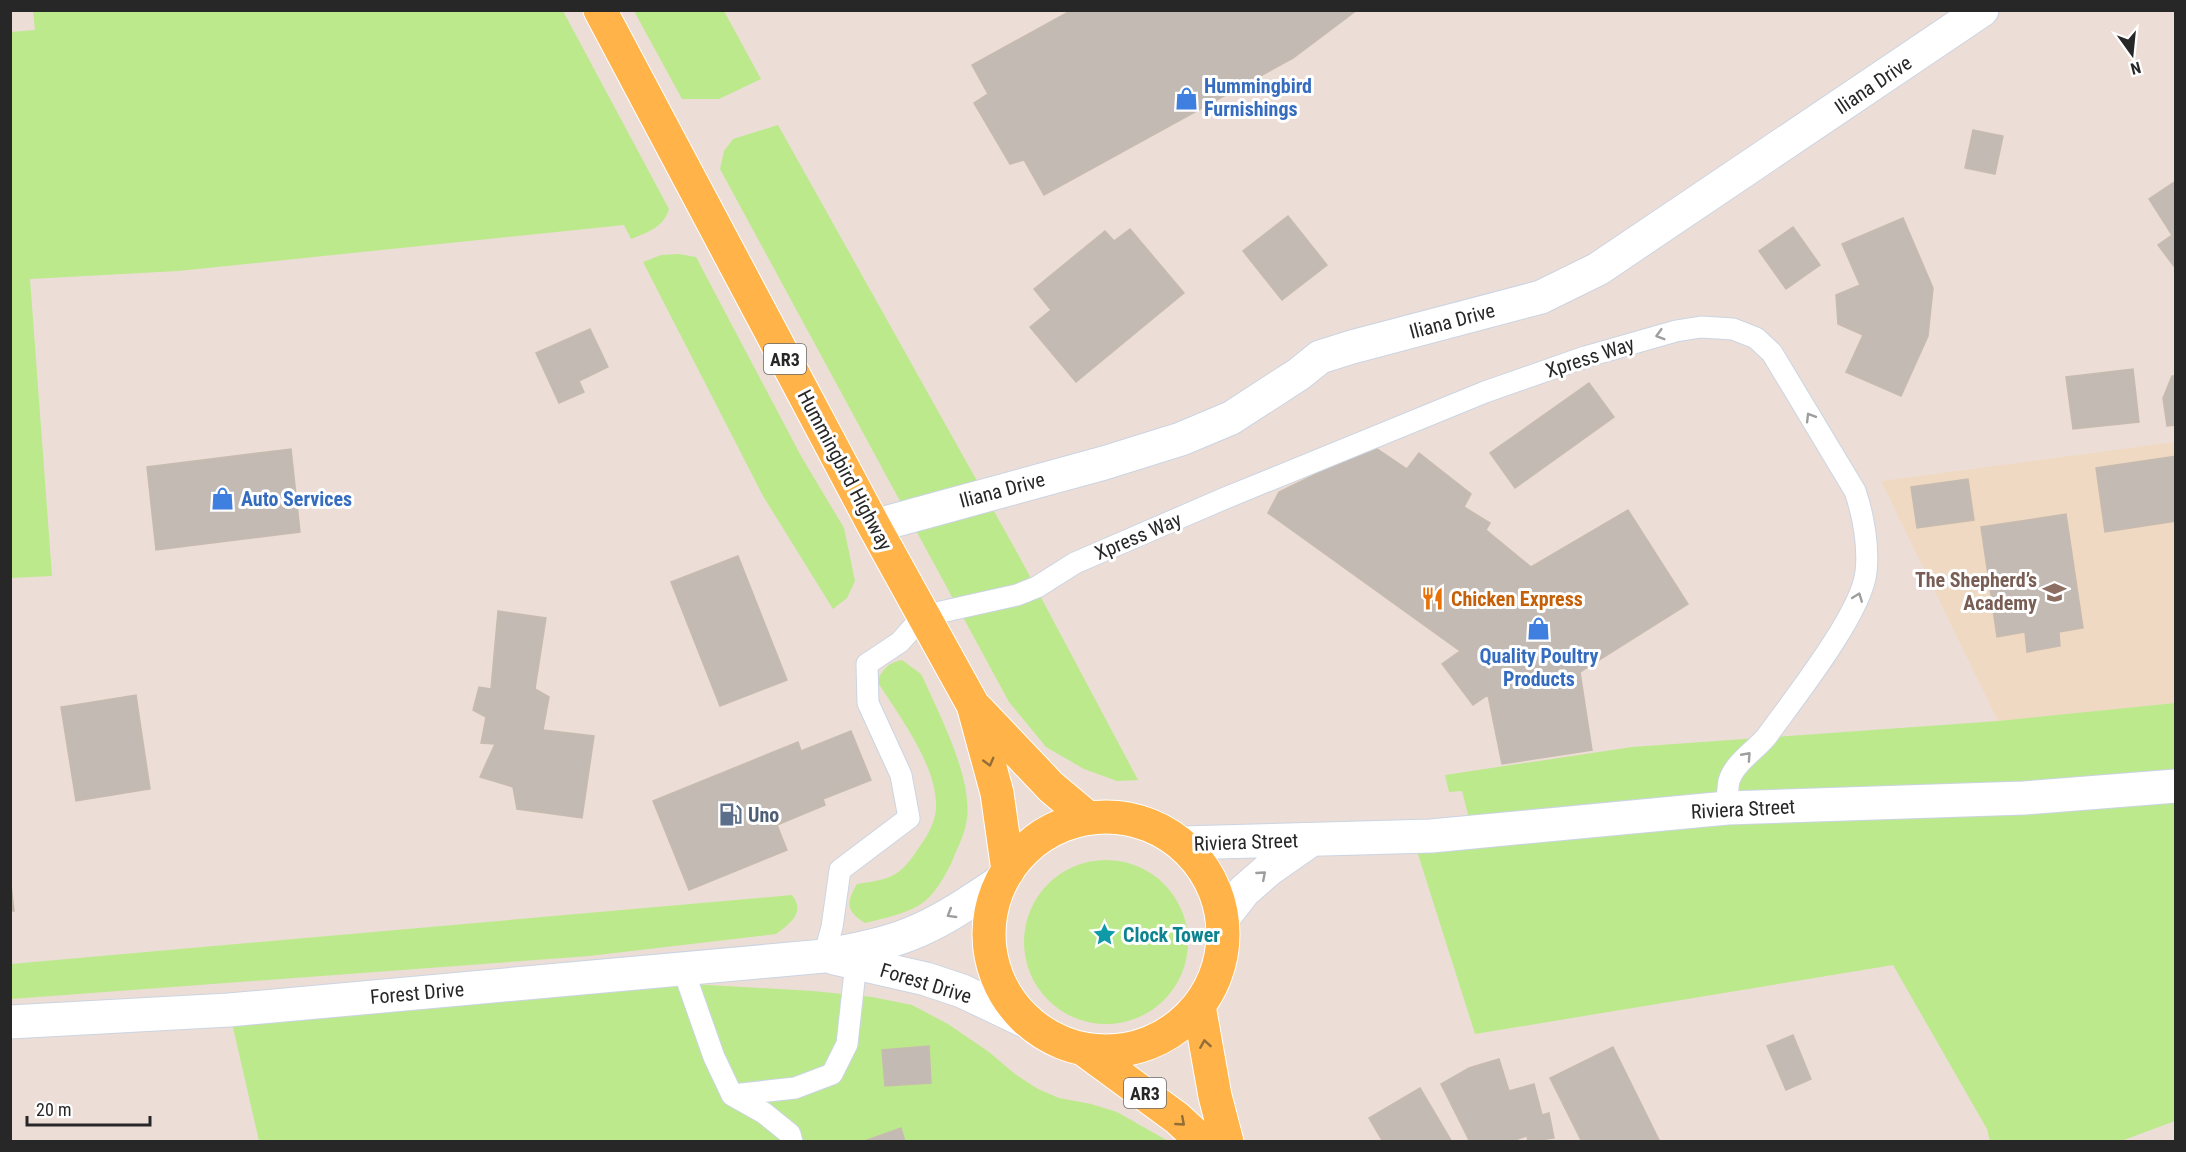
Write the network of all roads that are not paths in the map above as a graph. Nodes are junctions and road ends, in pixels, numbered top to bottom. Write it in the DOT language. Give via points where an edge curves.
graph roads {
  1 [pos="600,10"];
  2 [pos="1982,10"];
  3 [pos="874,526"];
  4 [pos="923,616"];
  5 [pos="974,705"];
  6 [pos="2175,786"];
  7 [pos="1727,808"];
  8 [pos="1088,818"];
  9 [pos="1311,840"];
  10 [pos="1182,843"];
  11 [pos="1004,877"];
  12 [pos="1223,918"];
  13 [pos="824,956"];
  14 [pos="856,963"];
  15 [pos="683,969"];
  16 [pos="1199,1006"];
  17 [pos="1025,1021"];
  18 [pos="10,1022"];
  19 [pos="1083,1049"];
  20 [pos="732,1095"];
  21 [pos="792,1142"];
  22 [pos="1203,1142"];
  23 [pos="1227,1142"];
  1 -- 3 [label="main road, Hummingbird Highway / AR3"];
  2 -- 3 [label="street, Iliana Drive" via="1598,269 1541,297 1320,357 1231,418 1181,439"];
  3 -- 4 [label="main road, Hummingbird Highway / AR3"];
  4 -- 5 [label="main road, Hummingbird Highway / AR3"];
  7 -- 4 [label="lane, Xpress Way, one-way" via="1729,780 1746,755 1764,739 1831,646 1857,602 1866,572 1863,514 1855,490 1772,353 1756,338 1733,329 1676,330 1519,380 1223,499 1075,563 1017,596"];
  4 -- 13 [label="lane" via="900,642 867,664 868,704 901,775 909,818 840,870"];
  5 -- 8 [label="main road, Hummingbird Highway / AR3" via="1051,787"];
  5 -- 11 [label="main road, Hummingbird Highway / AR3, one-way" via="997,793"];
  6 -- 7 [label="street, Riviera Street" via="2024,798"];
  7 -- 9 [label="street, Riviera Street" via="1431,836"];
  8 -- 10 [label="main road" via="1122,817 1153,826"];
  8 -- 11 [label="main road" via="1052,829 1022,852"];
  9 -- 10 [label="street, Riviera Street"];
  12 -- 9 [label="street, Riviera Street, one-way" via="1252,884"];
  10 -- 12 [label="main road" via="1201,864 1215,890"];
  11 -- 13 [label="street, Forest Drive, one-way" via="947,917 910,935"];
  11 -- 17 [label="main road" via="988,918 989,955 1002,991"];
  12 -- 16 [label="main road" via="1223,949 1215,980"];
  13 -- 14 [label="street, Forest Drive"];
  13 -- 15 [label="street, Forest Drive"];
  14 -- 17 [label="street, Forest Drive" via="962,991"];
  14 -- 20 [label="lane" via="847,1044 832,1074 795,1088"];
  15 -- 18 [label="street, Forest Drive" via="229,1010"];
  15 -- 20 [label="lane" via="714,1057"];
  16 -- 19 [label="main road" via="1175,1028 1147,1044 1116,1051"];
  23 -- 16 [label="main road, one-way"];
  17 -- 19 [label="main road" via="1052,1039"];
  19 -- 22 [label="main road, AR3, one-way" via="1177,1118"];
  20 -- 21 [label="lane" via="764,1113 790,1134"];
}
